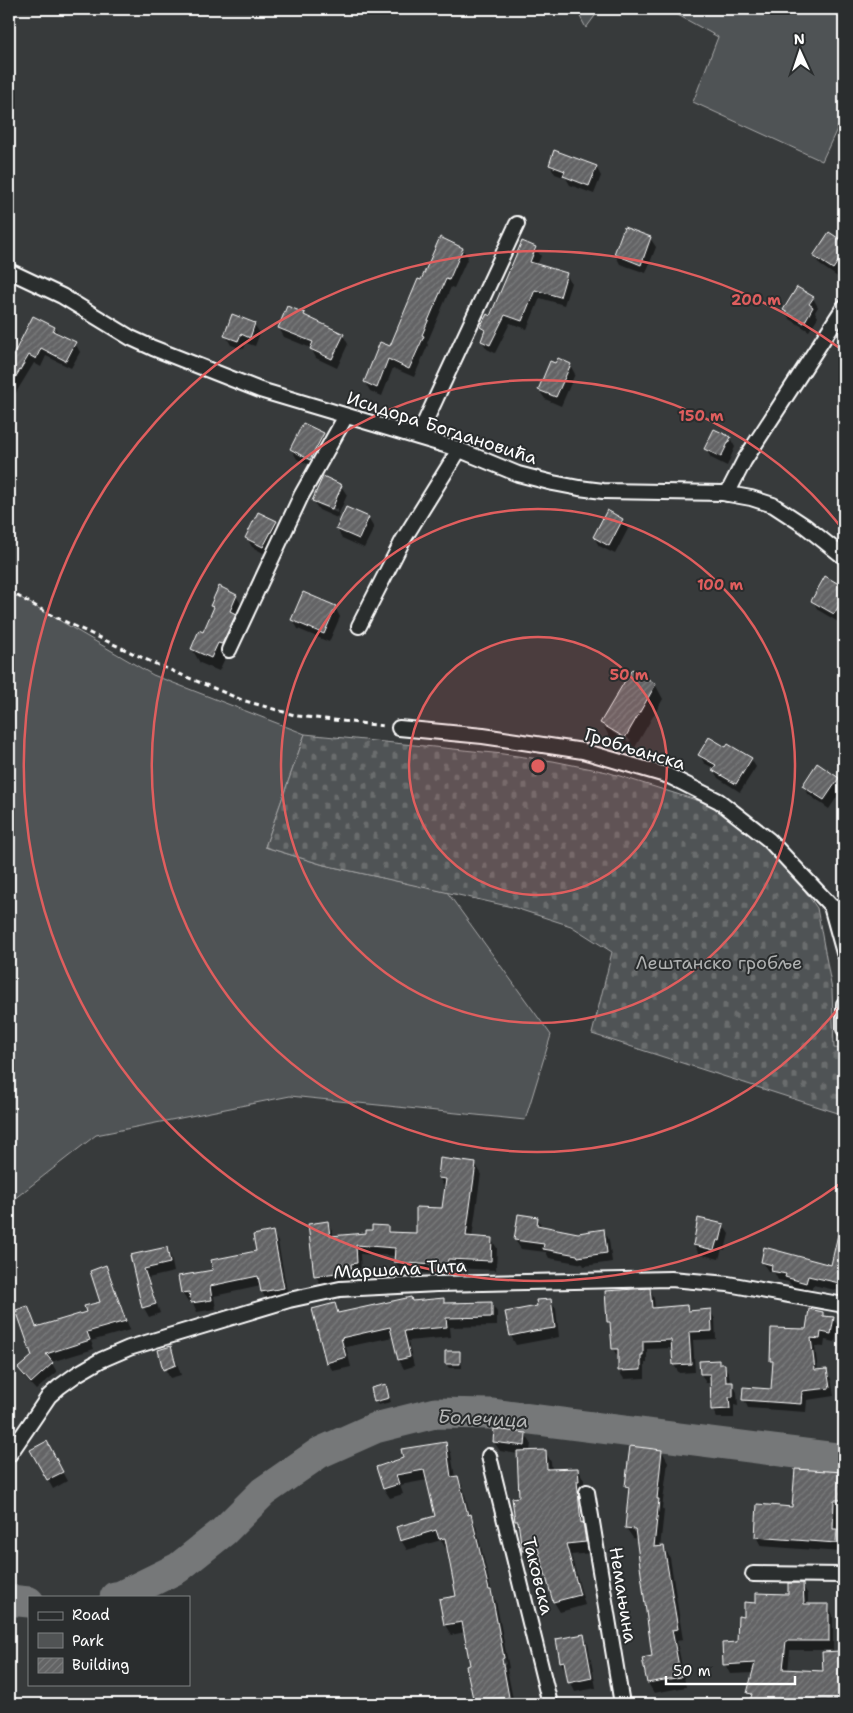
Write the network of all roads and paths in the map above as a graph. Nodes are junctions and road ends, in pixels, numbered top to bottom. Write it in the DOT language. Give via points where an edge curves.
graph roads {
  1 [pos="517,224"];
  2 [pos="9,271"];
  3 [pos="844,307"];
  4 [pos="346,416"];
  5 [pos="418,437"];
  6 [pos="460,450"];
  7 [pos="728,494"];
  8 [pos="844,557"];
  9 [pos="9,591"];
  10 [pos="359,626"];
  11 [pos="229,650"];
  12 [pos="398,728"];
  13 [pos="838,909"];
  14 [pos="844,953"];
  15 [pos="844,1004"];
  16 [pos="844,1029"];
  17 [pos="844,1305"];
  18 [pos="9,1455"];
  19 [pos="489,1456"];
  20 [pos="587,1492"];
  21 [pos="753,1574"];
  22 [pos="844,1575"];
  23 [pos="550,1704"];
  24 [pos="622,1704"];
  1 -- 5 [label="street"];
  2 -- 4 [label="street, Исидора Богдановића" via="62,296 153,348 260,390"];
  3 -- 7 [label="street" via="744,461"];
  4 -- 5 [label="street, Исидора Богдановића"];
  4 -- 11 [label="street" via="301,496"];
  5 -- 6 [label="street, Исидора Богдановића"];
  6 -- 7 [label="street, Исидора Богдановића" via="518,474 579,488"];
  6 -- 10 [label="street" via="403,540"];
  7 -- 8 [label="street, Исидора Богдановића" via="773,504"];
  9 -- 12 [label="path" via="51,615 242,700 298,716"];
  12 -- 13 [label="street, Гробљанска" via="483,736 583,752 669,776 719,801 769,840"];
  13 -- 14 [label="street"];
  15 -- 16 [label="street"];
  17 -- 18 [label="street, Маршала Тита" via="728,1284 672,1279 340,1289 289,1300 138,1345 102,1360 50,1396"];
  19 -- 23 [label="street, Таковска"];
  20 -- 24 [label="street, Немањина"];
  21 -- 22 [label="street"];
}
